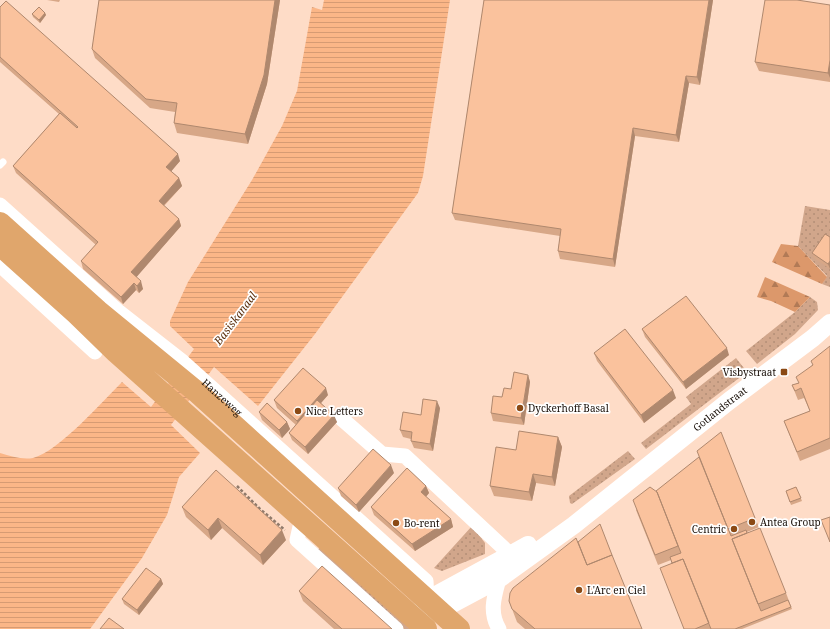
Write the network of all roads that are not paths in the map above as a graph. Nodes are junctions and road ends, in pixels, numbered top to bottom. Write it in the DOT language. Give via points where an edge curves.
graph roads {
  1 [pos="0,205"];
  2 [pos="0,223"];
  3 [pos="0,244"];
  4 [pos="0,265"];
  5 [pos="830,323"];
  6 [pos="95,352"];
  7 [pos="178,367"];
  8 [pos="342,419"];
  9 [pos="515,560"];
  10 [pos="499,579"];
  11 [pos="433,606"];
  12 [pos="402,621"];
  13 [pos="426,629"];
  14 [pos="458,629"];
  15 [pos="499,629"];
  1 -- 7 [label="street, Hanzeweg"];
  2 -- 7 [label="main road, Hanzeweg" via="98,311"];
  3 -- 12 [label="main road" via="302,518"];
  4 -- 6 [label="street"];
  5 -- 9 [label="street, Gotlandstraat" via="574,525"];
  7 -- 11 [label="main road, Hanzeweg"];
  8 -- 9 [label="street" via="382,454 405,456"];
  9 -- 10 [label="street, Gotlandstraat"];
  9 -- 11 [label="street, Gotlandstraat"];
  10 -- 11 [label="street, Gotlandstraat"];
  10 -- 15 [label="street" via="492,606"];
  11 -- 12 [label="street, Gotlandstraat"];
  11 -- 14 [label="main road, Hanzeweg"];
  12 -- 13 [label="main road"];
}
